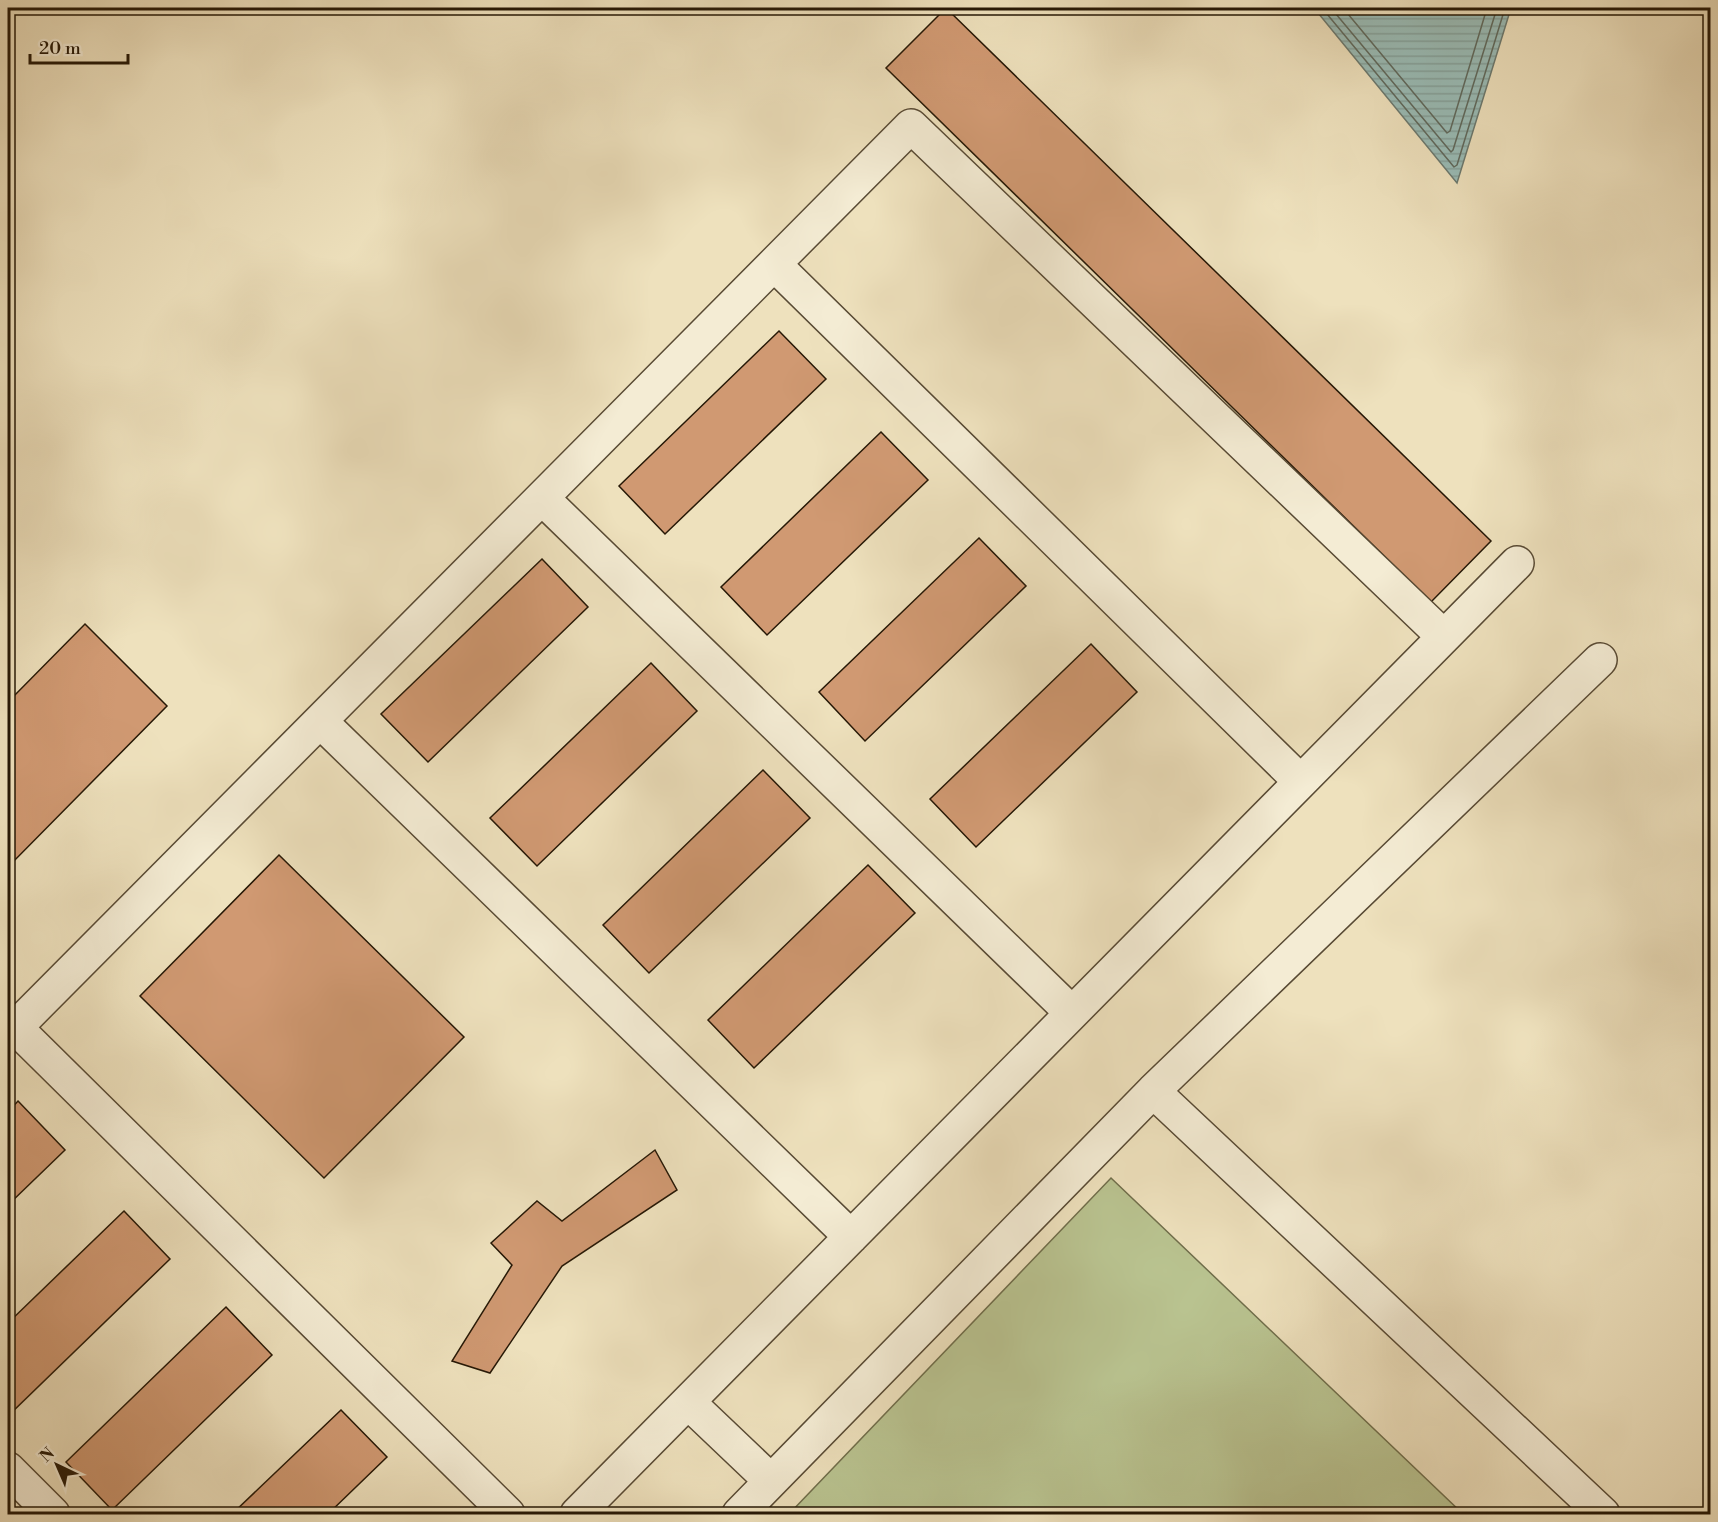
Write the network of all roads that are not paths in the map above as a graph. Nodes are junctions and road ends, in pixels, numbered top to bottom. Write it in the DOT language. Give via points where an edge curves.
graph roads {
  1 [pos="774,264"];
  2 [pos="543,498"];
  3 [pos="1516,562"];
  4 [pos="1443,636"];
  5 [pos="1600,660"];
  6 [pos="320,721"];
  7 [pos="1300,781"];
  8 [pos="1072,1013"];
  9 [pos="11,1031"];
  10 [pos="1153,1091"];
  11 [pos="851,1237"];
  12 [pos="688,1402"];
  13 [pos="8,1469"];
  14 [pos="771,1481"];
  15 [pos="53,1515"];
  16 [pos="508,1515"];
  17 [pos="577,1515"];
  18 [pos="739,1515"];
  19 [pos="1603,1515"];
  1 -- 2 [label="street"];
  1 -- 4 [label="street" via="911,126"];
  1 -- 7 [label="street"];
  2 -- 6 [label="street"];
  2 -- 8 [label="street"];
  3 -- 4 [label="street"];
  4 -- 7 [label="street"];
  5 -- 10 [label="street"];
  6 -- 9 [label="street"];
  6 -- 11 [label="street"];
  7 -- 8 [label="street"];
  8 -- 11 [label="street"];
  9 -- 16 [label="street"];
  10 -- 14 [label="street"];
  10 -- 19 [label="street"];
  11 -- 12 [label="street"];
  12 -- 14 [label="street"];
  12 -- 17 [label="street"];
  13 -- 15 [label="street"];
  14 -- 18 [label="street"];
}
